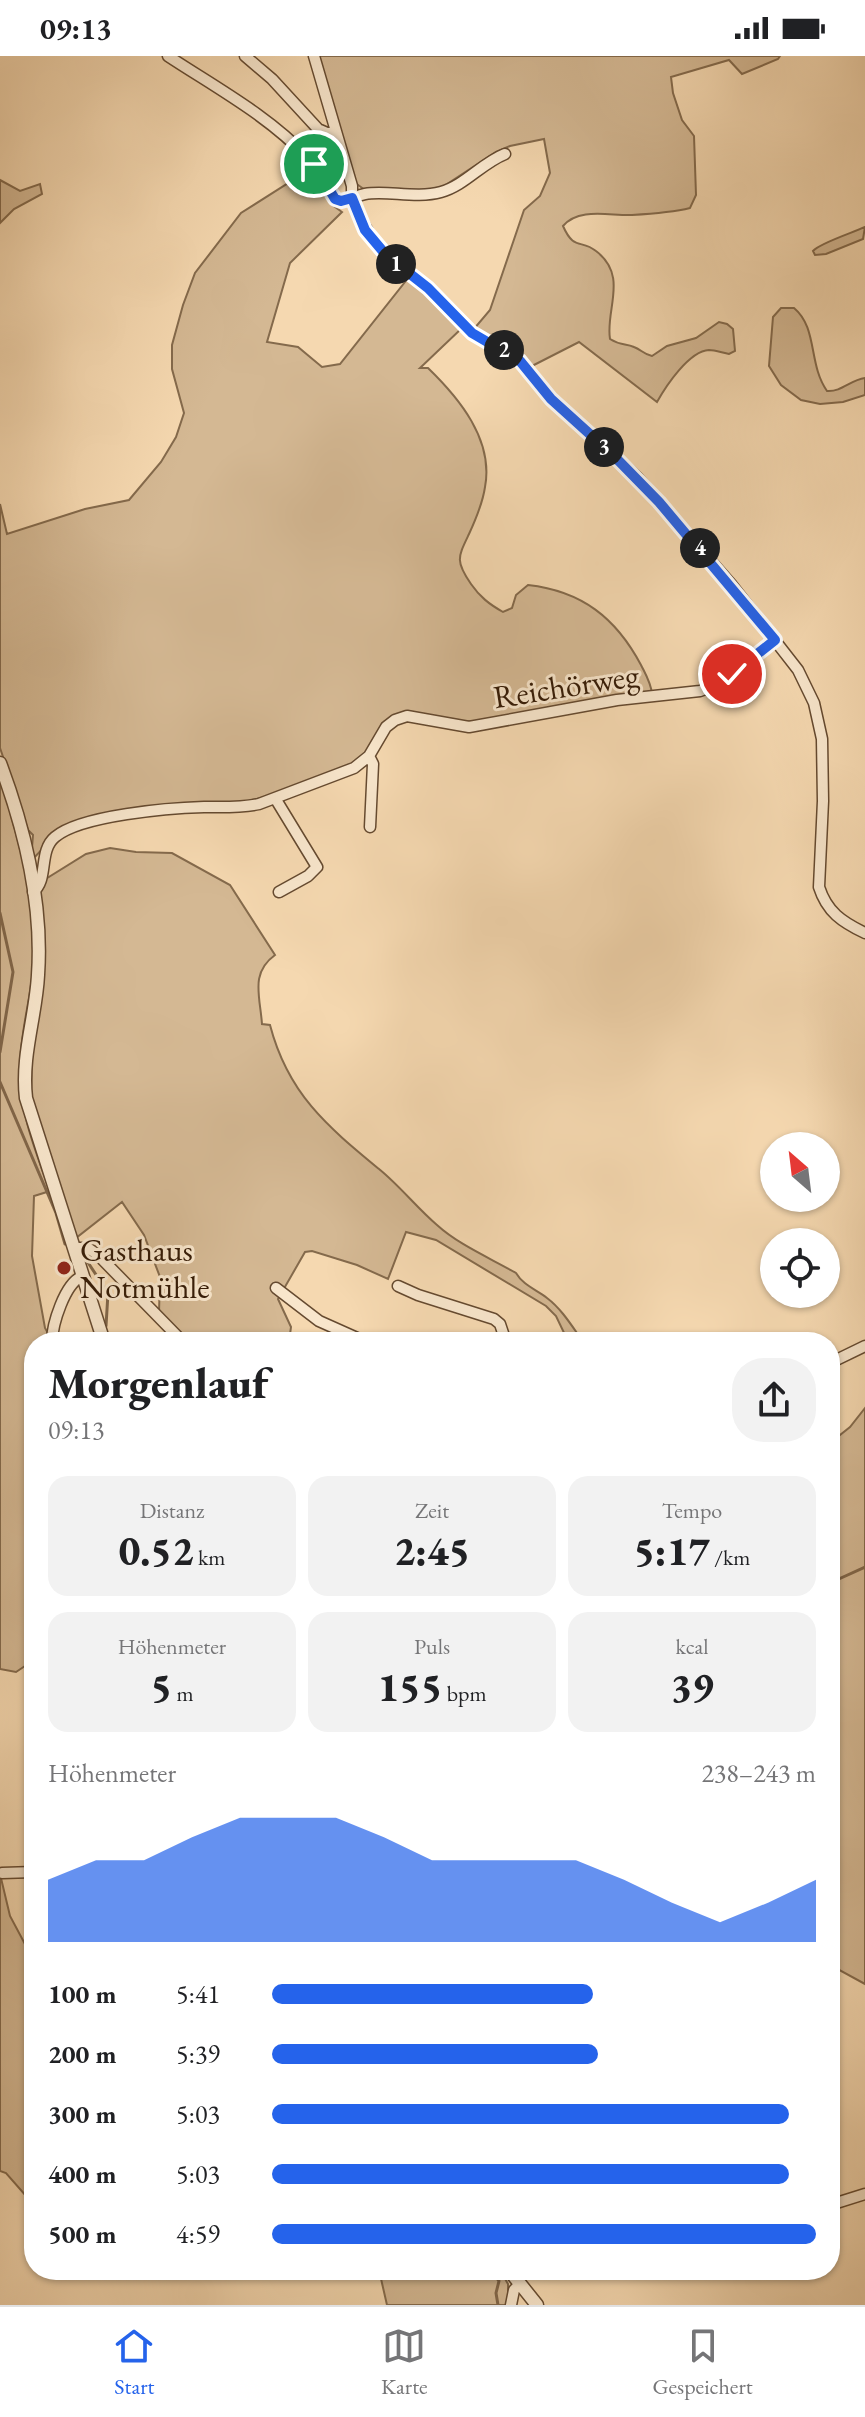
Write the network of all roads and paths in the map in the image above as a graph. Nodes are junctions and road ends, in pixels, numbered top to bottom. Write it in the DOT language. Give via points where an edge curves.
graph roads {
  1 [pos="168,56"];
  2 [pos="245,56"];
  3 [pos="314,56"];
  4 [pos="335,131"];
  5 [pos="505,154"];
  6 [pos="352,198"];
  7 [pos="775,640"];
  8 [pos="369,756"];
  9 [pos="0,763"];
  10 [pos="275,798"];
  11 [pos="370,827"];
  12 [pos="33,892"];
  13 [pos="279,892"];
  14 [pos="865,933"];
  15 [pos="74,1248"];
  16 [pos="81,1277"];
  17 [pos="398,1286"];
  18 [pos="276,1288"];
  19 [pos="53,1332"];
  20 [pos="100,1332"];
  21 [pos="173,1332"];
  22 [pos="344,1332"];
  23 [pos="503,1332"];
  24 [pos="865,1346"];
  25 [pos="840,1358"];
  26 [pos="24,1872"];
  27 [pos="2,1873"];
  28 [pos="865,2194"];
  29 [pos="840,2202"];
  30 [pos="517,2280"];
  31 [pos="520,2284"];
  32 [pos="511,2305"];
  33 [pos="537,2305"];
  1 -- 6 [label="street" via="293,144 310,159 335,199"];
  2 -- 4 [label="street" via="318,129"];
  3 -- 4 [label="street"];
  4 -- 6 [label="street"];
  5 -- 6 [label="street" via="438,193 367,193"];
  6 -- 7 [label="street" via="365,230 386,255 472,333 520,361 551,399 659,502"];
  7 -- 8 [label="street, Reichörweg" via="716,685 700,691 469,727 407,716 386,727"];
  7 -- 14 [label="street" via="802,678 819,718 819,887 838,919"];
  8 -- 10 [label="street, Reichörweg" via="345,773"];
  8 -- 11 [label="street"];
  9 -- 12 [label="street" via="25,838"];
  10 -- 12 [label="street, Reichörweg" via="245,807 165,810 72,827 47,848"];
  10 -- 13 [label="street" via="317,867"];
  12 -- 15 [label="street" via="39,971 25,1063 26,1098"];
  15 -- 16 [label="street"];
  15 -- 21 [label="street" via="98,1255"];
  16 -- 19 [label="street" via="72,1284"];
  16 -- 20 [label="street"];
  17 -- 23 [label="street" via="494,1319"];
  18 -- 22 [label="street" via="319,1321"];
  24 -- 25 [label="street"];
  26 -- 27 [label="street"];
  28 -- 29 [label="street"];
  30 -- 31 [label="street"];
  31 -- 32 [label="street"];
  31 -- 33 [label="street"];
}
